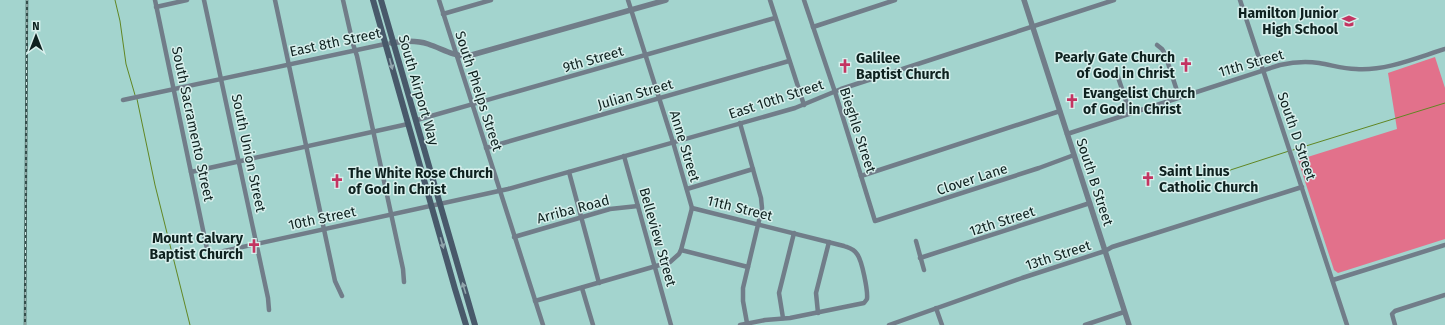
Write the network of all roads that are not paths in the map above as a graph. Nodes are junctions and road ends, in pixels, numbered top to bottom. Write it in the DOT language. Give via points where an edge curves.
graph roads {
  1 [pos="155,0"];
  2 [pos="187,0"];
  3 [pos="204,0"];
  4 [pos="275,0"];
  5 [pos="343,0"];
  6 [pos="373,0"];
  7 [pos="381,0"];
  8 [pos="439,0"];
  9 [pos="491,0"];
  10 [pos="628,0"];
  11 [pos="666,0"];
  12 [pos="770,0"];
  13 [pos="804,0"];
  14 [pos="895,0"];
  15 [pos="1024,0"];
  16 [pos="1114,0"];
  17 [pos="1240,0"];
  18 [pos="156,7"];
  19 [pos="631,10"];
  20 [pos="443,14"];
  21 [pos="776,18"];
  22 [pos="1033,26"];
  23 [pos="813,27"];
  24 [pos="393,43"];
  25 [pos="385,44"];
  26 [pos="1157,44"];
  27 [pos="1445,49"];
  28 [pos="355,50"];
  29 [pos="645,55"];
  30 [pos="456,56"];
  31 [pos="789,61"];
  32 [pos="289,64"];
  33 [pos="1262,69"];
  34 [pos="1116,71"];
  35 [pos="222,79"];
  36 [pos="174,89"];
  37 [pos="835,92"];
  38 [pos="1179,97"];
  39 [pos="659,98"];
  40 [pos="123,100"];
  41 [pos="804,104"];
  42 [pos="472,105"];
  43 [pos="1060,111"];
  44 [pos="1130,113"];
  45 [pos="416,120"];
  46 [pos="740,123"];
  47 [pos="408,124"];
  48 [pos="374,132"];
  49 [pos="1067,134"];
  50 [pos="673,142"];
  51 [pos="306,147"];
  52 [pos="486,148"];
  53 [pos="1074,155"];
  54 [pos="624,156"];
  55 [pos="239,161"];
  56 [pos="753,169"];
  57 [pos="191,172"];
  58 [pos="569,172"];
  59 [pos="861,176"];
  60 [pos="1302,187"];
  61 [pos="687,188"];
  62 [pos="500,191"];
  63 [pos="440,203"];
  64 [pos="1090,203"];
  65 [pos="431,205"];
  66 [pos="638,206"];
  67 [pos="692,208"];
  68 [pos="391,214"];
  69 [pos="582,217"];
  70 [pos="875,221"];
  71 [pos="759,224"];
  72 [pos="324,229"];
  73 [pos="794,233"];
  74 [pos="514,237"];
  75 [pos="916,241"];
  76 [pos="828,242"];
  77 [pos="257,243"];
  78 [pos="1445,245"];
  79 [pos="681,250"];
  80 [pos="1105,251"];
  81 [pos="210,253"];
  82 [pos="920,258"];
  83 [pos="656,267"];
  84 [pos="748,267"];
  85 [pos="924,270"];
  86 [pos="1333,280"];
  87 [pos="404,282"];
  88 [pos="599,283"];
  89 [pos="582,288"];
  90 [pos="1445,294"];
  91 [pos="342,296"];
  92 [pos="535,301"];
  93 [pos="936,308"];
  94 [pos="269,310"];
  95 [pos="1124,312"];
  96 [pos="818,313"];
  97 [pos="782,318"];
  98 [pos="747,323"];
  99 [pos="466,325"];
  100 [pos="475,325"];
  101 [pos="543,325"];
  102 [pos="593,325"];
  103 [pos="671,325"];
  104 [pos="740,325"];
  105 [pos="889,325"];
  106 [pos="942,325"];
  107 [pos="1085,325"];
  108 [pos="1129,325"];
  109 [pos="1347,325"];
  110 [pos="1395,325"];
  1 -- 18 [label="street, South Sacramento Street"];
  2 -- 18 [label="street"];
  3 -- 35 [label="street, South Union Street"];
  4 -- 32 [label="street"];
  5 -- 28 [label="street"];
  6 -- 25 [label="main road, South Airport Way"];
  7 -- 24 [label="main road, South Airport Way"];
  8 -- 20 [label="street, South Phelps Street"];
  9 -- 20 [label="street"];
  10 -- 19 [label="street, Anne Street"];
  11 -- 19 [label="street, East 8th Street"];
  12 -- 21 [label="street"];
  13 -- 23 [label="street, Bieghle Street"];
  14 -- 23 [label="street"];
  15 -- 22 [label="street, South B Street"];
  16 -- 22 [label="street, East 10th Street"];
  17 -- 33 [label="street, South D Street"];
  18 -- 36 [label="street, South Sacramento Street"];
  19 -- 29 [label="street, Anne Street"];
  19 -- 30 [label="street, East 8th Street" via="472,55"];
  20 -- 30 [label="street, South Phelps Street"];
  21 -- 29 [label="street, 9th Street"];
  21 -- 31 [label="street"];
  22 -- 37 [label="street, East 10th Street"];
  22 -- 43 [label="street, South B Street"];
  23 -- 37 [label="street, Bieghle Street"];
  24 -- 25 [label="street, East 8th Street"];
  24 -- 30 [label="street, East 8th Street" via="423,43"];
  24 -- 45 [label="main road, South Airport Way"];
  25 -- 28 [label="street, East 8th Street"];
  25 -- 47 [label="main road, South Airport Way, one-way"];
  26 -- 38 [label="street" via="1165,54"];
  27 -- 33 [label="street, 11th Street" via="1373,69 1302,62"];
  28 -- 32 [label="street, East 8th Street"];
  28 -- 48 [label="street"];
  29 -- 39 [label="street, Anne Street"];
  29 -- 42 [label="street, 9th Street"];
  30 -- 42 [label="street, South Phelps Street"];
  31 -- 39 [label="street, Julian Street"];
  31 -- 41 [label="street"];
  32 -- 35 [label="street, East 8th Street"];
  32 -- 51 [label="street"];
  33 -- 38 [label="street, 11th Street"];
  33 -- 60 [label="street, South D Street"];
  34 -- 44 [label="street"];
  35 -- 36 [label="street, East 8th Street"];
  35 -- 55 [label="street, South Union Street"];
  36 -- 40 [label="street, East 8th Street"];
  36 -- 57 [label="street, South Sacramento Street"];
  37 -- 41 [label="street, East 10th Street"];
  37 -- 59 [label="street, Bieghle Street"];
  38 -- 44 [label="street, 11th Street"];
  39 -- 50 [label="street, Anne Street"];
  39 -- 52 [label="street, Julian Street"];
  41 -- 46 [label="street, East 10th Street"];
  42 -- 45 [label="street, 9th Street"];
  42 -- 52 [label="street, South Phelps Street"];
  43 -- 49 [label="street, South B Street"];
  43 -- 59 [label="street"];
  44 -- 49 [label="street, 11th Street"];
  45 -- 63 [label="main road, South Airport Way"];
  46 -- 50 [label="street, East 10th Street"];
  46 -- 56 [label="street"];
  47 -- 48 [label="street"];
  47 -- 65 [label="main road, South Airport Way"];
  48 -- 51 [label="street"];
  48 -- 68 [label="street"];
  49 -- 53 [label="street, South B Street"];
  50 -- 54 [label="street, East 10th Street"];
  50 -- 61 [label="street, Anne Street"];
  51 -- 55 [label="street"];
  51 -- 72 [label="street"];
  52 -- 62 [label="street, South Phelps Street"];
  53 -- 64 [label="street, South B Street"];
  53 -- 70 [label="street, Clover Lane"];
  54 -- 58 [label="street, East 10th Street"];
  54 -- 66 [label="street, Belleview Street"];
  55 -- 57 [label="street"];
  55 -- 77 [label="street, South Union Street"];
  56 -- 61 [label="street"];
  56 -- 71 [label="street" via="762,201"];
  57 -- 81 [label="street, South Sacramento Street" via="207,249"];
  58 -- 62 [label="street, East 10th Street"];
  58 -- 69 [label="street"];
  59 -- 70 [label="street, Bieghle Street"];
  60 -- 80 [label="street, 13th Street"];
  60 -- 86 [label="street, South D Street"];
  61 -- 67 [label="street, Anne Street"];
  62 -- 63 [label="street, East 10th Street"];
  62 -- 74 [label="street, South Phelps Street"];
  63 -- 65 [label="street, 10th Street"];
  100 -- 63 [label="main road, South Airport Way, one-way"];
  64 -- 80 [label="street, South B Street"];
  64 -- 82 [label="street, 12th Street"];
  65 -- 68 [label="street, 10th Street"];
  65 -- 99 [label="main road, South Airport Way, one-way"];
  66 -- 69 [label="street, Arriba Road" via="610,209"];
  66 -- 83 [label="street, Belleview Street"];
  67 -- 71 [label="street, 11th Street"];
  67 -- 79 [label="street, 11th Street"];
  68 -- 72 [label="street, 10th Street"];
  68 -- 87 [label="street"];
  69 -- 74 [label="street, Arriba Road"];
  69 -- 88 [label="street"];
  71 -- 73 [label="street, 11th Street"];
  71 -- 84 [label="street"];
  72 -- 77 [label="street, 10th Street"];
  72 -- 91 [label="street" via="335,281"];
  73 -- 76 [label="street, 11th Street"];
  73 -- 97 [label="street" via="779,293"];
  74 -- 92 [label="street, South Phelps Street"];
  75 -- 82 [label="street"];
  76 -- 96 [label="street" via="816,293"];
  76 -- 96 [label="street, 11th Street" via="849,248 858,255 867,292 866,301"];
  77 -- 81 [label="street, 10th Street"];
  77 -- 94 [label="street, South Union Street"];
  78 -- 86 [label="street"];
  79 -- 83 [label="street" via="673,260"];
  79 -- 84 [label="street"];
  80 -- 93 [label="street, 13th Street"];
  80 -- 95 [label="street, South B Street"];
  82 -- 85 [label="street"];
  83 -- 88 [label="street"];
  83 -- 103 [label="street, Belleview Street"];
  84 -- 98 [label="street" via="742,294"];
  86 -- 109 [label="street, South D Street"];
  88 -- 89 [label="street"];
  89 -- 92 [label="street"];
  89 -- 102 [label="street"];
  90 -- 110 [label="street" via="1395,311 1392,314"];
  92 -- 101 [label="street, South Phelps Street"];
  93 -- 105 [label="street, 13th Street"];
  93 -- 106 [label="street"];
  95 -- 107 [label="street"];
  95 -- 108 [label="street, South B Street"];
  96 -- 97 [label="street"];
  97 -- 98 [label="street"];
  98 -- 104 [label="street"];
}
